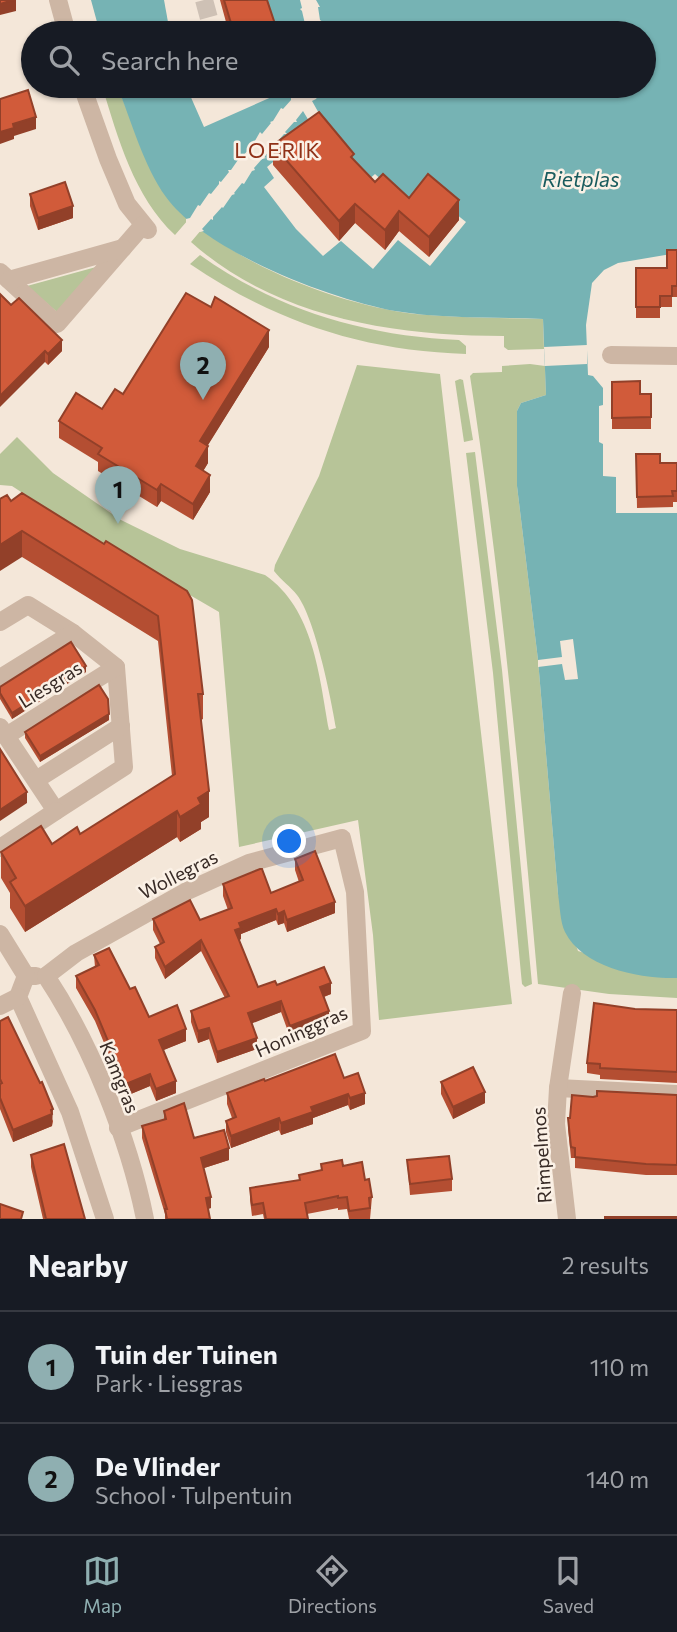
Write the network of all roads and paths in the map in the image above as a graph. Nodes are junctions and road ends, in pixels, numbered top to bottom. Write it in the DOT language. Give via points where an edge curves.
graph roads {
  1 [pos="58,0"];
  2 [pos="64,21"];
  3 [pos="86,98"];
  4 [pos="123,248"];
  5 [pos="4,276"];
  6 [pos="611,355"];
  7 [pos="677,356"];
  8 [pos="0,622"];
  9 [pos="73,633"];
  10 [pos="116,667"];
  11 [pos="0,678"];
  12 [pos="121,726"];
  13 [pos="3,732"];
  14 [pos="36,780"];
  15 [pos="56,811"];
  16 [pos="342,838"];
  17 [pos="0,848"];
  18 [pos="0,934"];
  19 [pos="26,976"];
  20 [pos="46,976"];
  21 [pos="572,993"];
  22 [pos="18,997"];
  23 [pos="0,1006"];
  24 [pos="558,1088"];
  25 [pos="677,1094"];
  26 [pos="118,1128"];
  27 [pos="105,1219"];
  28 [pos="145,1219"];
  29 [pos="566,1219"];
  1 -- 2 [label="street"];
  3 -- 4 [label="street" via="128,204 146,228"];
  4 -- 5 [label="street"];
  4 -- 5 [label="street" via="57,324"];
  6 -- 7 [label="street"];
  8 -- 9 [label="street, Liesgras" via="29,605"];
  9 -- 10 [label="street, Liesgras"];
  9 -- 11 [label="street, Liesgras"];
  10 -- 12 [label="street"];
  10 -- 13 [label="street, Liesgras"];
  12 -- 14 [label="street"];
  12 -- 15 [label="street" via="124,767"];
  13 -- 14 [label="street, Liesgras"];
  14 -- 15 [label="street, Liesgras"];
  15 -- 17 [label="street"];
  16 -- 20 [label="street, Wollegras" via="249,863 185,892 76,953"];
  16 -- 26 [label="street, Honinggras" via="355,892 362,1031"];
  18 -- 19 [label="street"];
  19 -- 20 [label="street"];
  19 -- 22 [label="street"];
  20 -- 26 [label="street, Kamgras" via="86,1047"];
  21 -- 24 [label="street, Rimpelmos"];
  22 -- 23 [label="street"];
  22 -- 27 [label="street" via="70,1112"];
  24 -- 25 [label="street, Rimpelmos"];
  24 -- 29 [label="street, Rimpelmos" via="556,1124"];
  26 -- 28 [label="street, Kamgras"];
}
